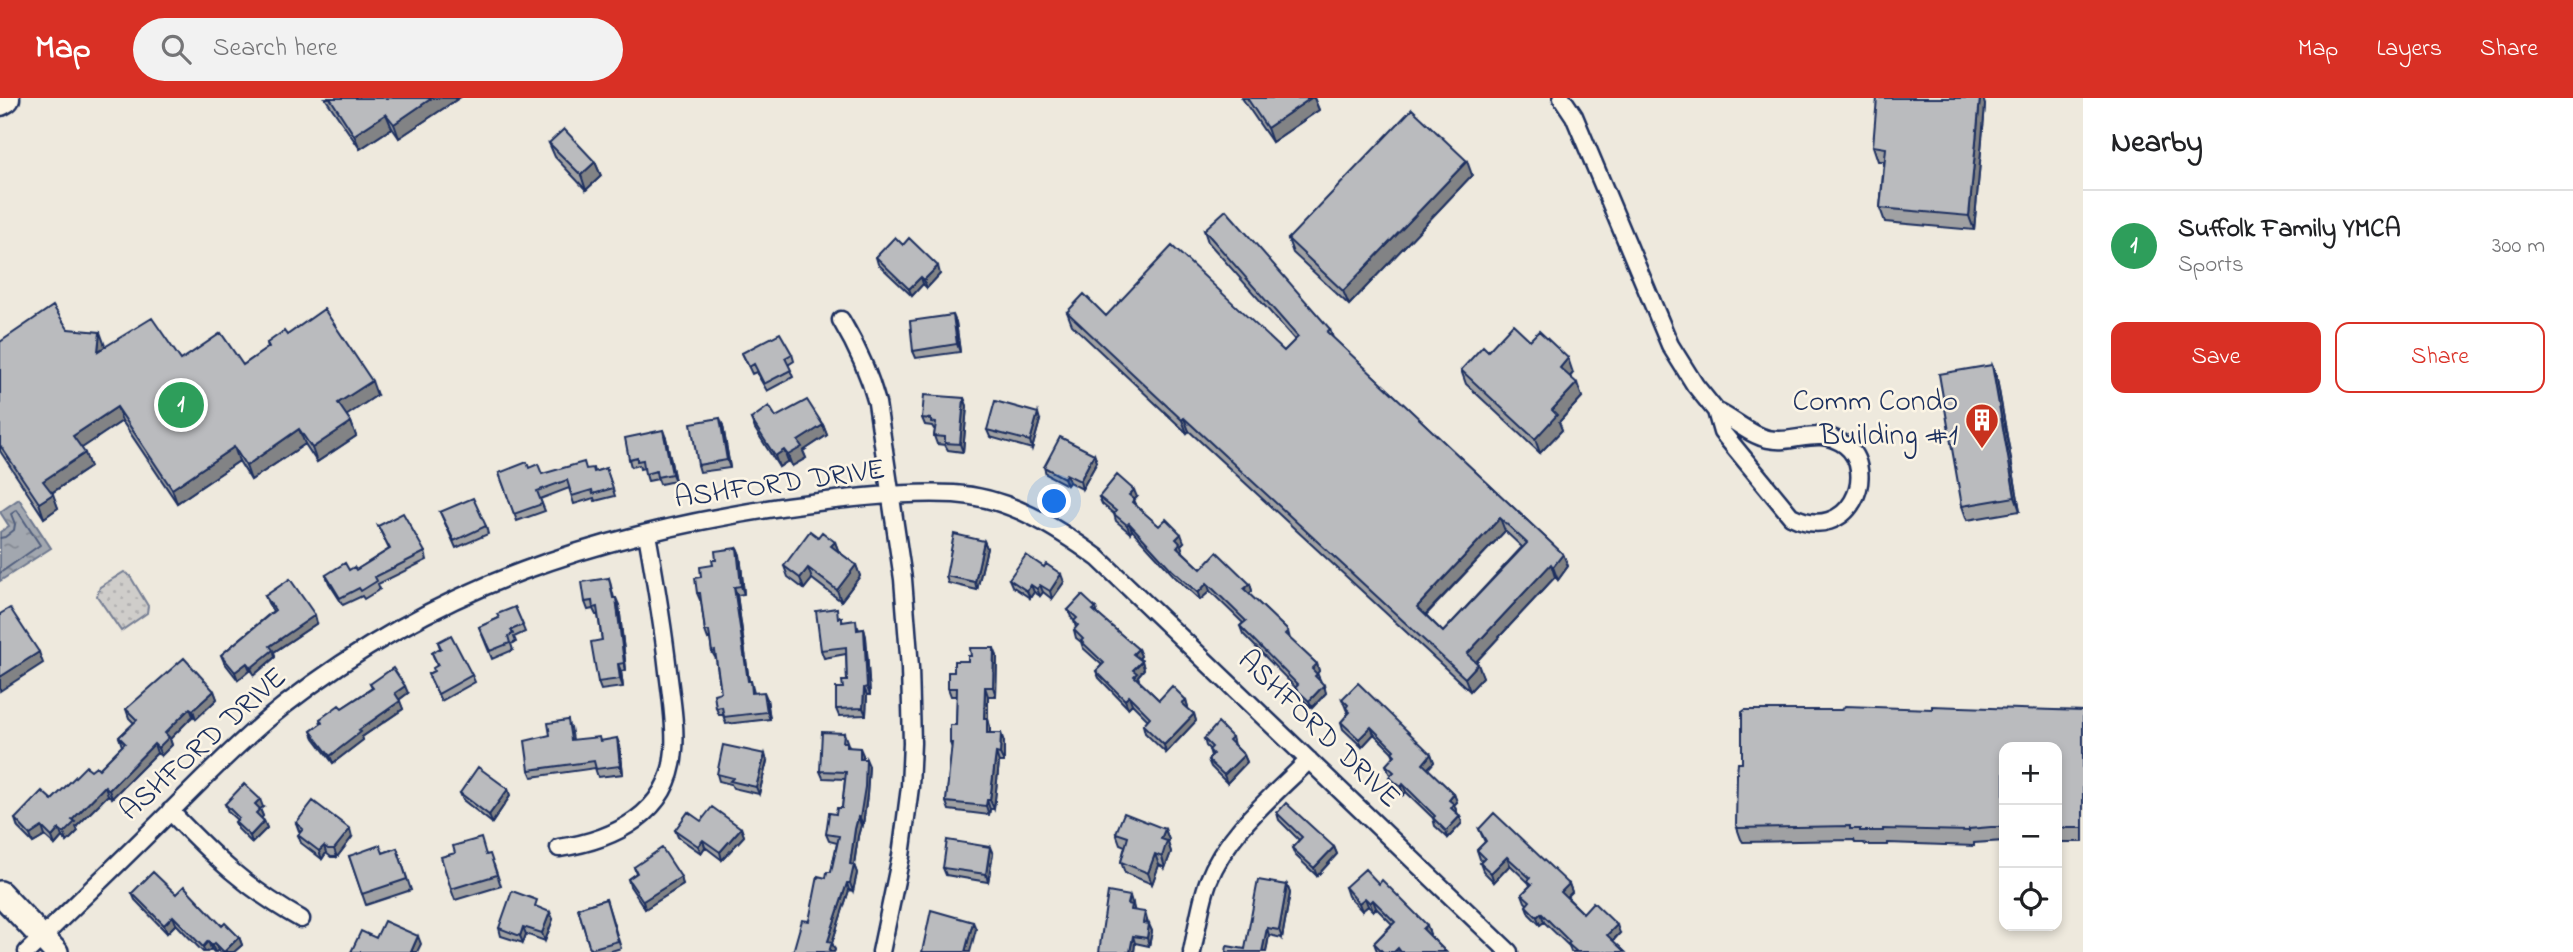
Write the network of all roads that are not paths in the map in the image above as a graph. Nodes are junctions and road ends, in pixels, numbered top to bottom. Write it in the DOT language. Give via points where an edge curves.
graph roads {
  1 [pos="5,98"];
  2 [pos="1562,98"];
  3 [pos="0,101"];
  4 [pos="841,320"];
  5 [pos="1716,411"];
  6 [pos="889,496"];
  7 [pos="648,534"];
  8 [pos="1309,760"];
  9 [pos="170,811"];
  10 [pos="558,848"];
  11 [pos="0,892"];
  12 [pos="301,919"];
  13 [pos="42,947"];
  14 [pos="881,952"];
  15 [pos="1192,952"];
  16 [pos="1508,952"];
  1 -- 3 [label="highway"];
  2 -- 5 [label="street" via="1574,116 1670,345"];
  4 -- 6 [label="street" via="858,348 877,403"];
  5 -- 5 [label="street" via="1722,432 1791,516 1817,524 1831,521 1853,502 1858,490 1856,461 1834,438 1818,434 1768,439"];
  6 -- 7 [label="street, ASHFORD DRIVE" via="757,511"];
  6 -- 8 [label="street, ASHFORD DRIVE" via="967,495 1027,513 1065,533 1098,558"];
  6 -- 14 [label="street" via="903,579 912,743 901,856"];
  7 -- 9 [label="street, ASHFORD DRIVE" via="539,563 399,628 286,704 233,748"];
  7 -- 10 [label="street" via="671,696 674,750 670,771 649,808 628,825 588,844"];
  8 -- 15 [label="street" via="1238,831 1221,856 1208,883"];
  8 -- 16 [label="street, ASHFORD DRIVE"];
  9 -- 12 [label="street" via="235,876"];
  9 -- 13 [label="street, ASHFORD DRIVE"];
  11 -- 13 [label="street"];
}
